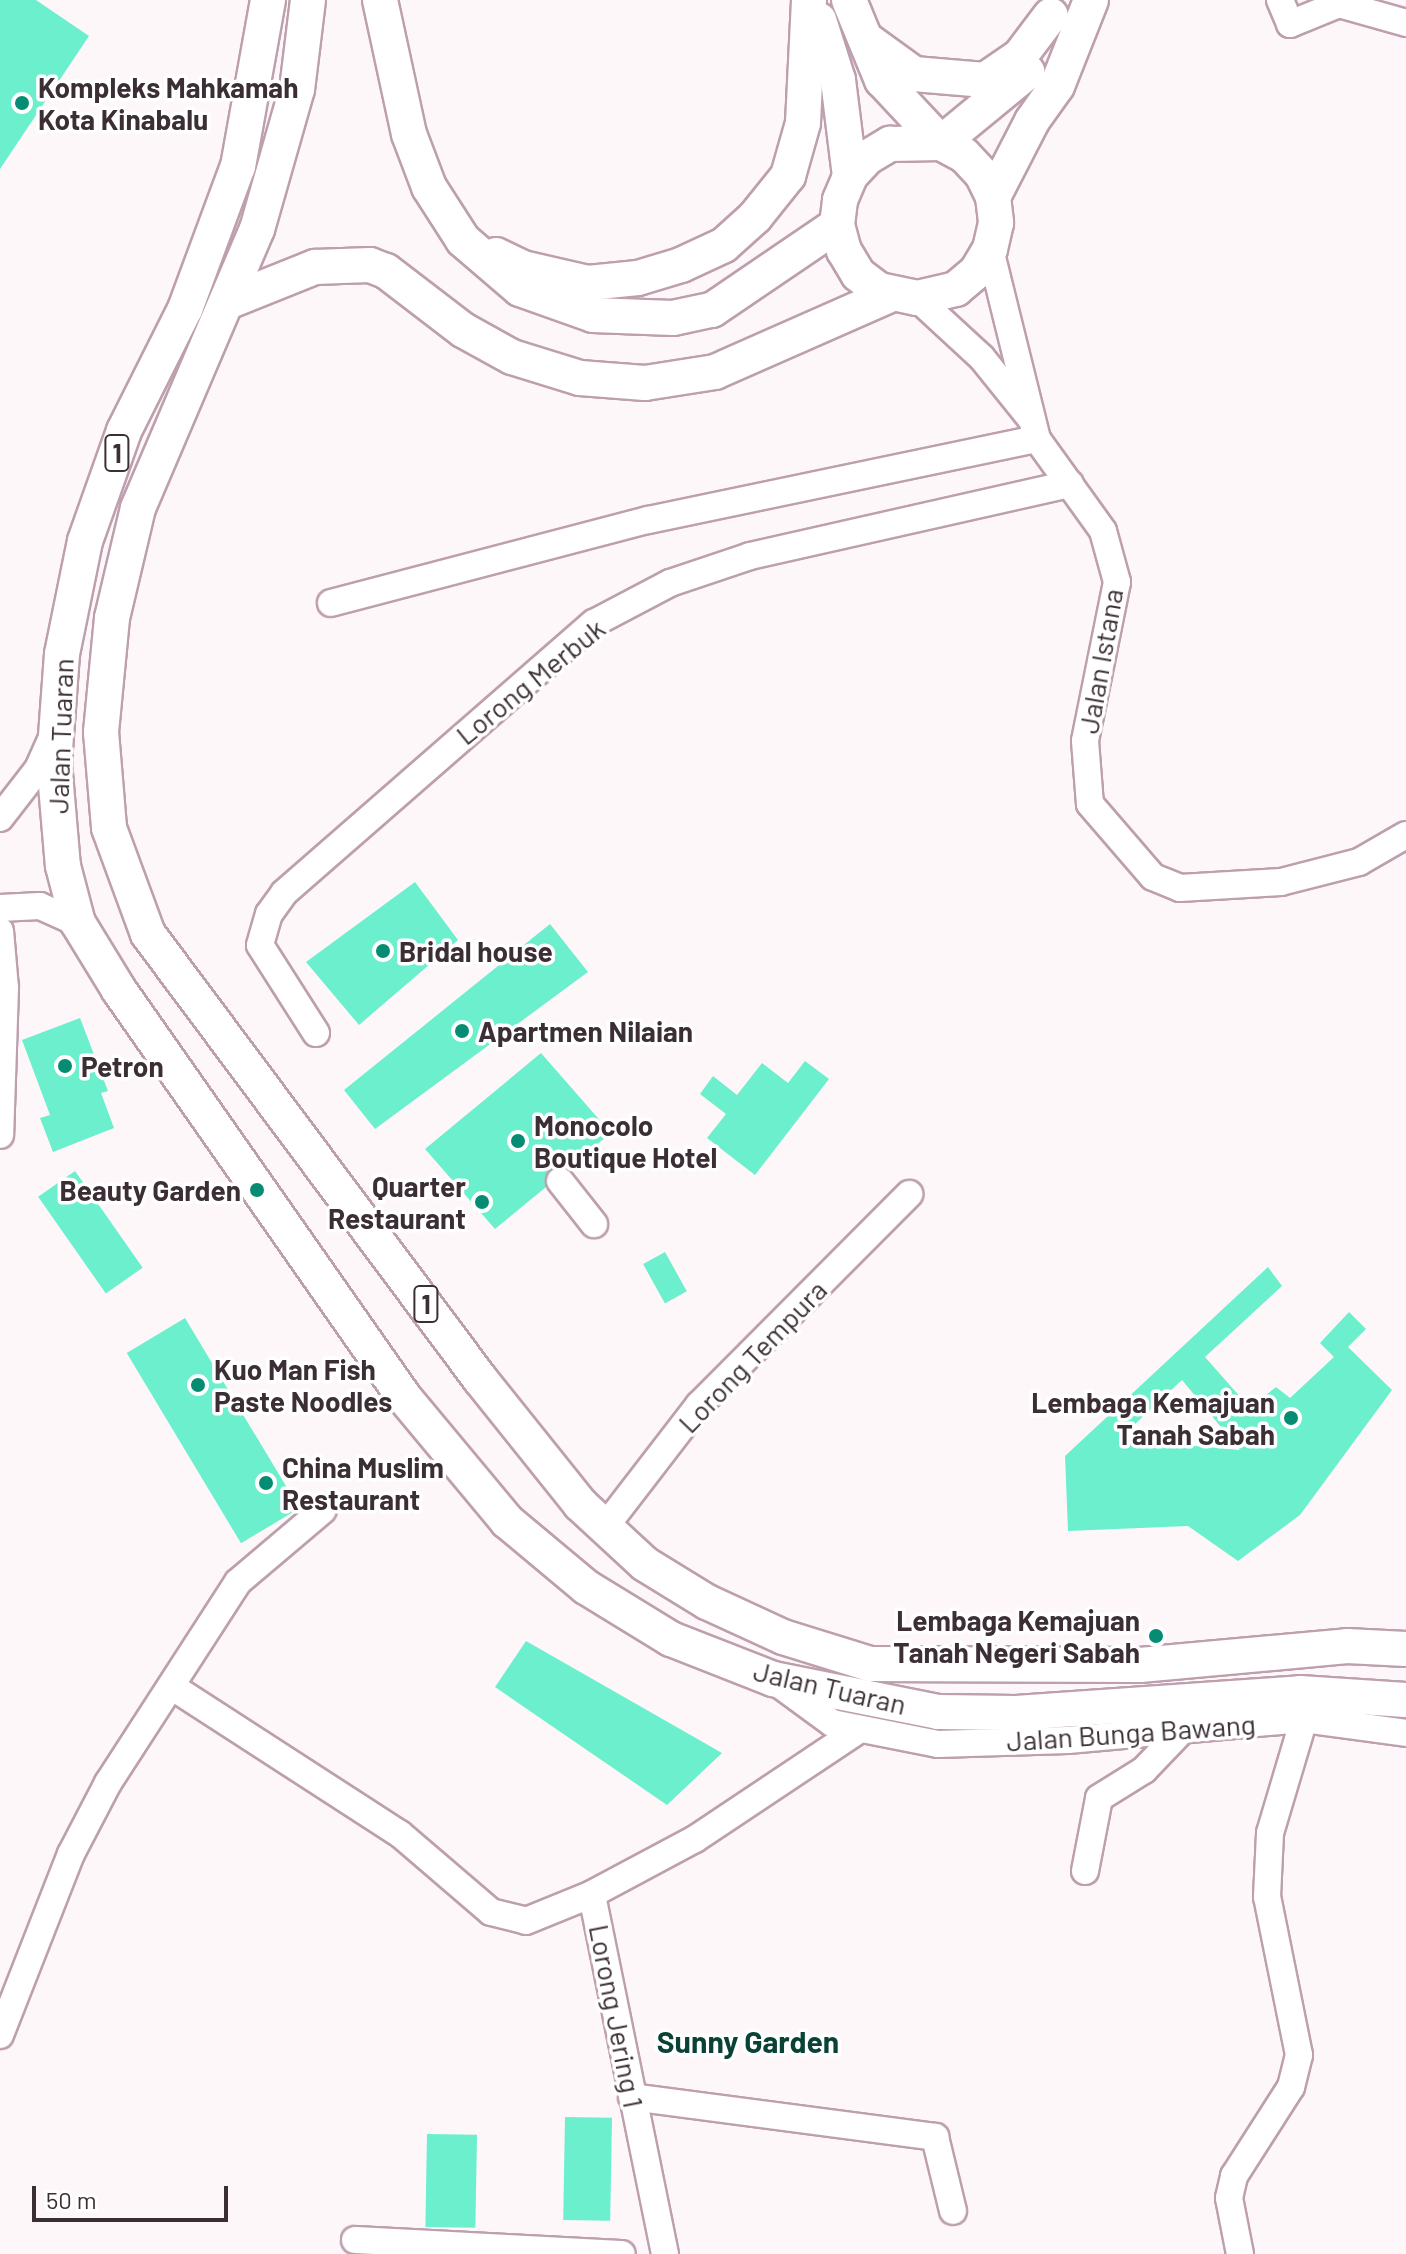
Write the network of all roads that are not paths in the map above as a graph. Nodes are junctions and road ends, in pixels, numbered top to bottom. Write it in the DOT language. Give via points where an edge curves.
graph roads {
  1 [pos="268,0"];
  2 [pos="308,0"];
  3 [pos="380,0"];
  4 [pos="811,0"];
  5 [pos="849,0"];
  6 [pos="1091,0"];
  7 [pos="1280,0"];
  8 [pos="1054,7"];
  9 [pos="1406,23"];
  10 [pos="823,75"];
  11 [pos="898,77"];
  12 [pos="941,143"];
  13 [pos="850,176"];
  14 [pos="993,197"];
  15 [pos="837,225"];
  16 [pos="463,240"];
  17 [pos="990,249"];
  18 [pos="904,296"];
  19 [pos="230,301"];
  20 [pos="1034,429"];
  21 [pos="1070,484"];
  22 [pos="331,603"];
  23 [pos="54,733"];
  24 [pos="0,818"];
  25 [pos="1406,835"];
  26 [pos="0,908"];
  27 [pos="78,923"];
  28 [pos="0,931"];
  29 [pos="316,1033"];
  30 [pos="0,1135"];
  31 [pos="560,1181"];
  32 [pos="909,1194"];
  33 [pos="594,1224"];
  34 [pos="323,1510"];
  35 [pos="605,1527"];
  36 [pos="1406,1649"];
  37 [pos="773,1679"];
  38 [pos="174,1688"];
  39 [pos="1406,1700"];
  40 [pos="1304,1719"];
  41 [pos="1186,1726"];
  42 [pos="857,1731"];
  43 [pos="1406,1733"];
  44 [pos="1085,1871"];
  45 [pos="592,1894"];
  46 [pos="0,2035"];
  47 [pos="632,2097"];
  48 [pos="953,2211"];
  49 [pos="355,2240"];
  50 [pos="419,2250"];
  51 [pos="622,2254"];
  52 [pos="665,2254"];
  53 [pos="1240,2254"];
  1 -- 23 [label="main road, Jalan Tuaran / 1" via="238,166 185,309 124,431 85,541 62,654"];
  2 -- 19 [label="main road, Jalan Tuaran / 1" via="293,104"];
  3 -- 16 [label="main road" via="409,134 429,187"];
  4 -- 10 [label="main road"];
  5 -- 11 [label="main road" via="860,35"];
  6 -- 14 [label="main road" via="1057,86 1032,121"];
  7 -- 9 [label="street" via="1290,24 1339,4"];
  8 -- 11 [label="main road" via="1020,56 985,80"];
  8 -- 12 [label="main road" via="1041,50 1027,72"];
  10 -- 13 [label="main road"];
  10 -- 16 [label="main road" via="788,176 724,245 653,274 588,283 523,268"];
  11 -- 12 [label="main road"];
  12 -- 13 [label="main road" via="890,144"];
  12 -- 14 [label="main road" via="964,155 982,174"];
  13 -- 15 [label="main road"];
  14 -- 17 [label="main road" via="996,223"];
  15 -- 16 [label="main road" via="712,310 673,318 593,315 551,303 520,289"];
  15 -- 18 [label="main road" via="858,274"];
  17 -- 18 [label="main road" via="976,272 956,289"];
  17 -- 20 [label="street, Jalan Istana"];
  18 -- 19 [label="main road" via="715,372 645,383 580,378 512,357 370,265 315,267"];
  18 -- 20 [label="street, Jalan Istana" via="982,358"];
  19 -- 35 [label="main road, Jalan Tuaran / 1" via="138,508 112,618 101,732 109,828 148,934 480,1379 580,1504"];
  20 -- 21 [label="street, Jalan Istana"];
  20 -- 22 [label="street" via="648,520"];
  21 -- 25 [label="street, Jalan Istana" via="1103,531 1117,582 1085,741 1090,804 1128,853 1153,877 1180,888 1225,888 1281,882 1359,862"];
  21 -- 29 [label="street, Lorong Merbuk" via="750,556 670,583 594,623 284,893 269,914 260,945"];
  23 -- 24 [label="street" via="38,769"];
  23 -- 27 [label="main road, Jalan Tuaran / 1" via="55,816"];
  26 -- 27 [label="street" via="40,906"];
  27 -- 37 [label="main road, Jalan Tuaran / 1" via="167,1061 192,1088 238,1165 384,1371 507,1521 586,1587 671,1639"];
  28 -- 30 [label="street" via="5,988"];
  31 -- 33 [label="street"];
  32 -- 35 [label="street, Lorong Tempura" via="699,1405"];
  34 -- 38 [label="street" via="238,1582"];
  35 -- 36 [label="main road, Jalan Tuaran / 1" via="645,1564 707,1602 783,1637 870,1664 1140,1665 1347,1646"];
  37 -- 39 [label="main road, Jalan Tuaran / 1" via="938,1712 1016,1713 1300,1693"];
  37 -- 42 [label="street, Jalan Bunga Bawang" via="832,1723"];
  38 -- 45 [label="street" via="400,1834 491,1912 526,1921"];
  38 -- 46 [label="street" via="108,1783 71,1854"];
  40 -- 41 [label="street, Jalan Bunga Bawang"];
  40 -- 43 [label="street, Jalan Bunga Bawang"];
  40 -- 53 [label="street" via="1270,1833 1267,1897 1299,2055 1291,2087 1234,2176 1229,2198"];
  41 -- 42 [label="street, Jalan Bunga Bawang" via="1068,1740 938,1744"];
  41 -- 44 [label="street" via="1144,1770 1099,1798"];
  42 -- 45 [label="street, Lorong Jering 1" via="695,1839"];
  45 -- 47 [label="street, Lorong Jering 1" via="618,2001"];
  47 -- 48 [label="street" via="935,2137"];
  47 -- 52 [label="street, Lorong Jering 1"];
  49 -- 50 [label="street"];
  50 -- 51 [label="street"];
}
